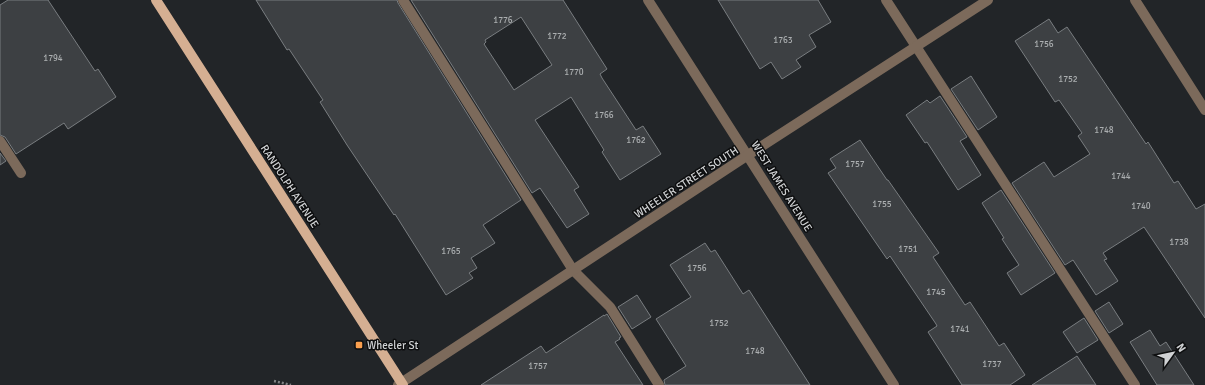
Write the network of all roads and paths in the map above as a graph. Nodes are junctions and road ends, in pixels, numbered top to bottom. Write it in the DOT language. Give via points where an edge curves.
graph roads {
  1 [pos="156,0"];
  2 [pos="403,0"];
  3 [pos="648,0"];
  4 [pos="886,0"];
  5 [pos="988,0"];
  6 [pos="1135,0"];
  7 [pos="916,46"];
  8 [pos="1205,110"];
  9 [pos="0,141"];
  10 [pos="748,155"];
  11 [pos="21,173"];
  12 [pos="574,270"];
  13 [pos="274,382"];
  14 [pos="401,384"];
  15 [pos="291,385"];
  16 [pos="659,385"];
  17 [pos="894,385"];
  18 [pos="1135,385"];
  1 -- 14 [label="main road, RANDOLPH AVENUE"];
  2 -- 12 [label="street"];
  3 -- 10 [label="street, WEST JAMES AVENUE"];
  4 -- 7 [label="street"];
  5 -- 7 [label="street, WHEELER STREET SOUTH"];
  6 -- 8 [label="street"];
  7 -- 10 [label="street, WHEELER STREET SOUTH"];
  7 -- 18 [label="street"];
  9 -- 11 [label="street"];
  10 -- 12 [label="street, WHEELER STREET SOUTH"];
  10 -- 17 [label="street, WEST JAMES AVENUE"];
  12 -- 14 [label="street, WHEELER STREET SOUTH"];
  12 -- 16 [label="street" via="610,307"];
  13 -- 15 [label="path"];
}
